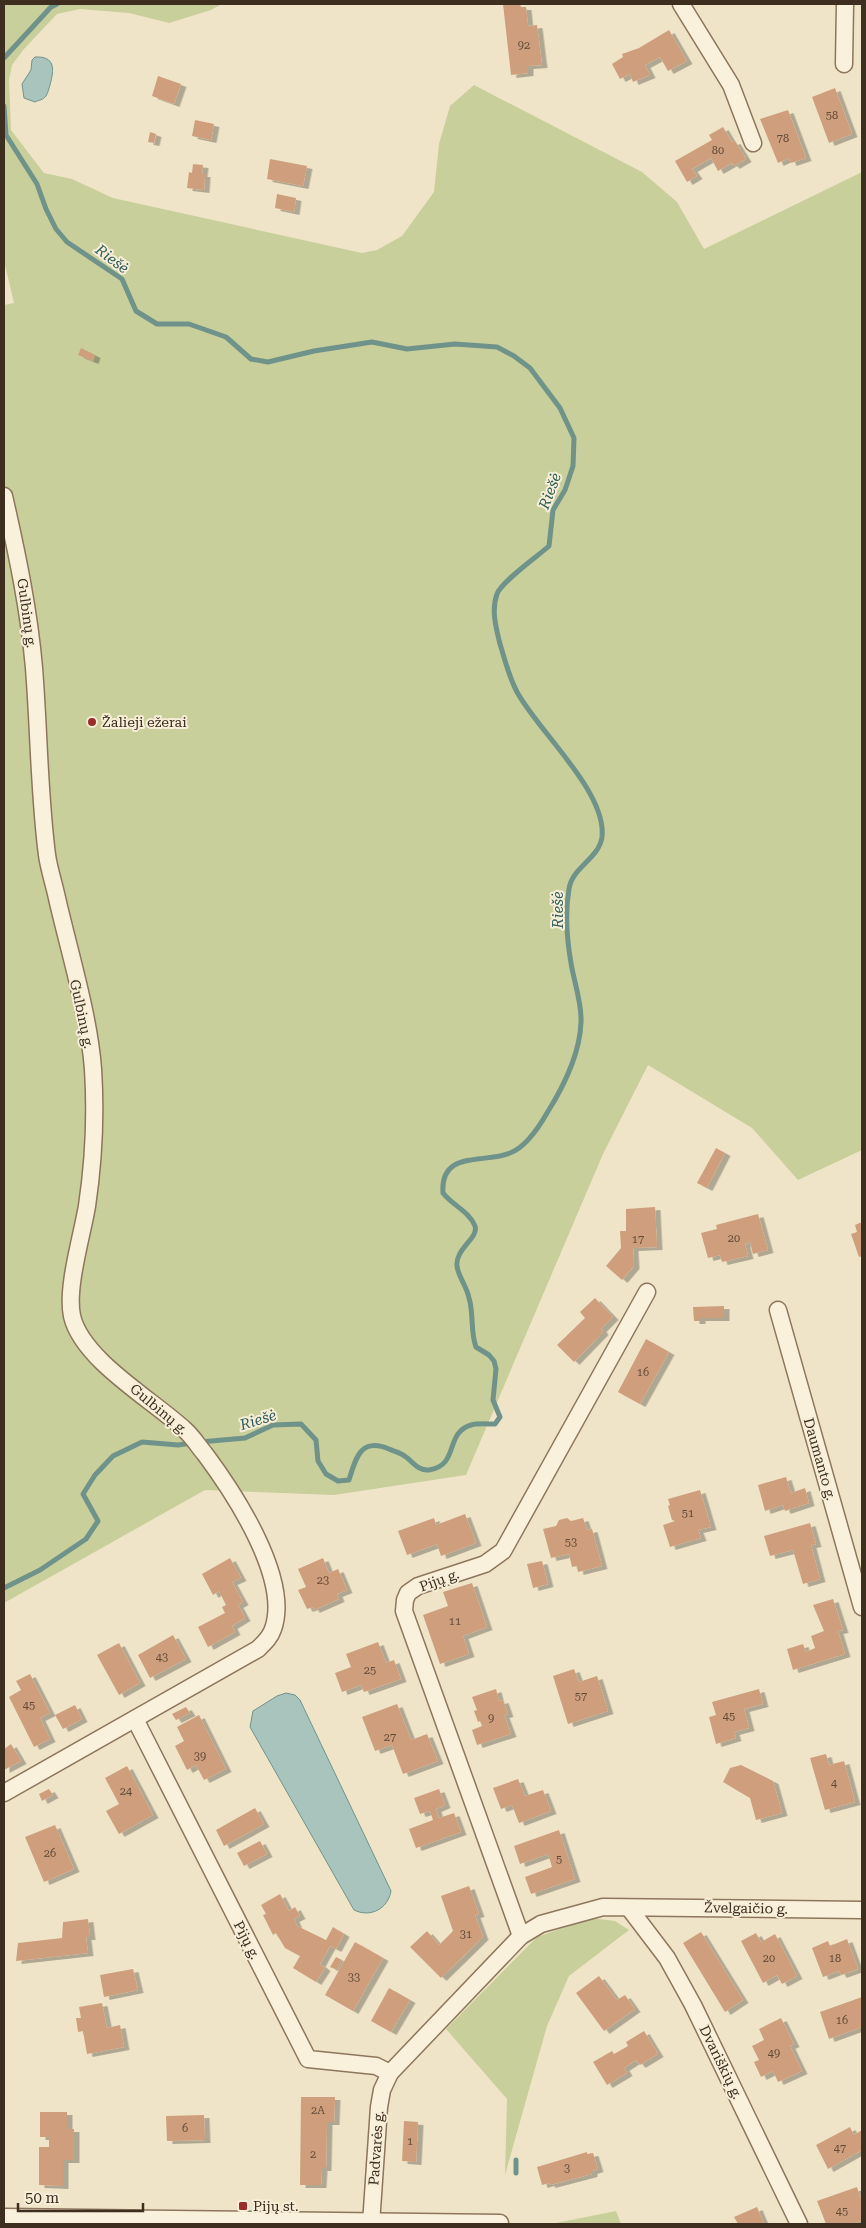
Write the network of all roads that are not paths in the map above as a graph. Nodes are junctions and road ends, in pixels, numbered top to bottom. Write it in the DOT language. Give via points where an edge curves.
graph roads {
  1 [pos="682,4"];
  2 [pos="845,4"];
  3 [pos="844,64"];
  4 [pos="753,143"];
  5 [pos="4,496"];
  6 [pos="647,1292"];
  7 [pos="778,1310"];
  8 [pos="862,1607"];
  9 [pos="135,1719"];
  10 [pos="4,1793"];
  11 [pos="629,1908"];
  12 [pos="862,1910"];
  13 [pos="521,1936"];
  14 [pos="390,2073"];
  15 [pos="4,2216"];
  16 [pos="371,2223"];
  17 [pos="500,2224"];
  18 [pos="799,2224"];
  1 -- 4 [label="street" via="731,85"];
  2 -- 3 [label="street"];
  5 -- 9 [label="street, Gulbinų g." via="21,572 30,633 48,858 93,1066 95,1144 71,1295 72,1316 79,1334 93,1353 188,1432 220,1474 248,1519 274,1591 273,1629 258,1649"];
  6 -- 13 [label="street, Pijų g." via="503,1551 484,1564 418,1586 404,1600 404,1611"];
  7 -- 8 [label="street, Daumanto g."];
  9 -- 10 [label="street"];
  9 -- 14 [label="street, Pijų g." via="308,2059 376,2066"];
  11 -- 12 [label="street, Žvelgaičio g."];
  11 -- 13 [label="street, Žvelgaičio g." via="603,1907 541,1924"];
  11 -- 18 [label="street, Dvariškių g." via="667,1958 693,2005"];
  13 -- 14 [label="street, Žvelgaičio g."];
  14 -- 16 [label="street, Padvarės g." via="378,2107"];
  15 -- 16 [label="street"];
  16 -- 17 [label="street"];
}
